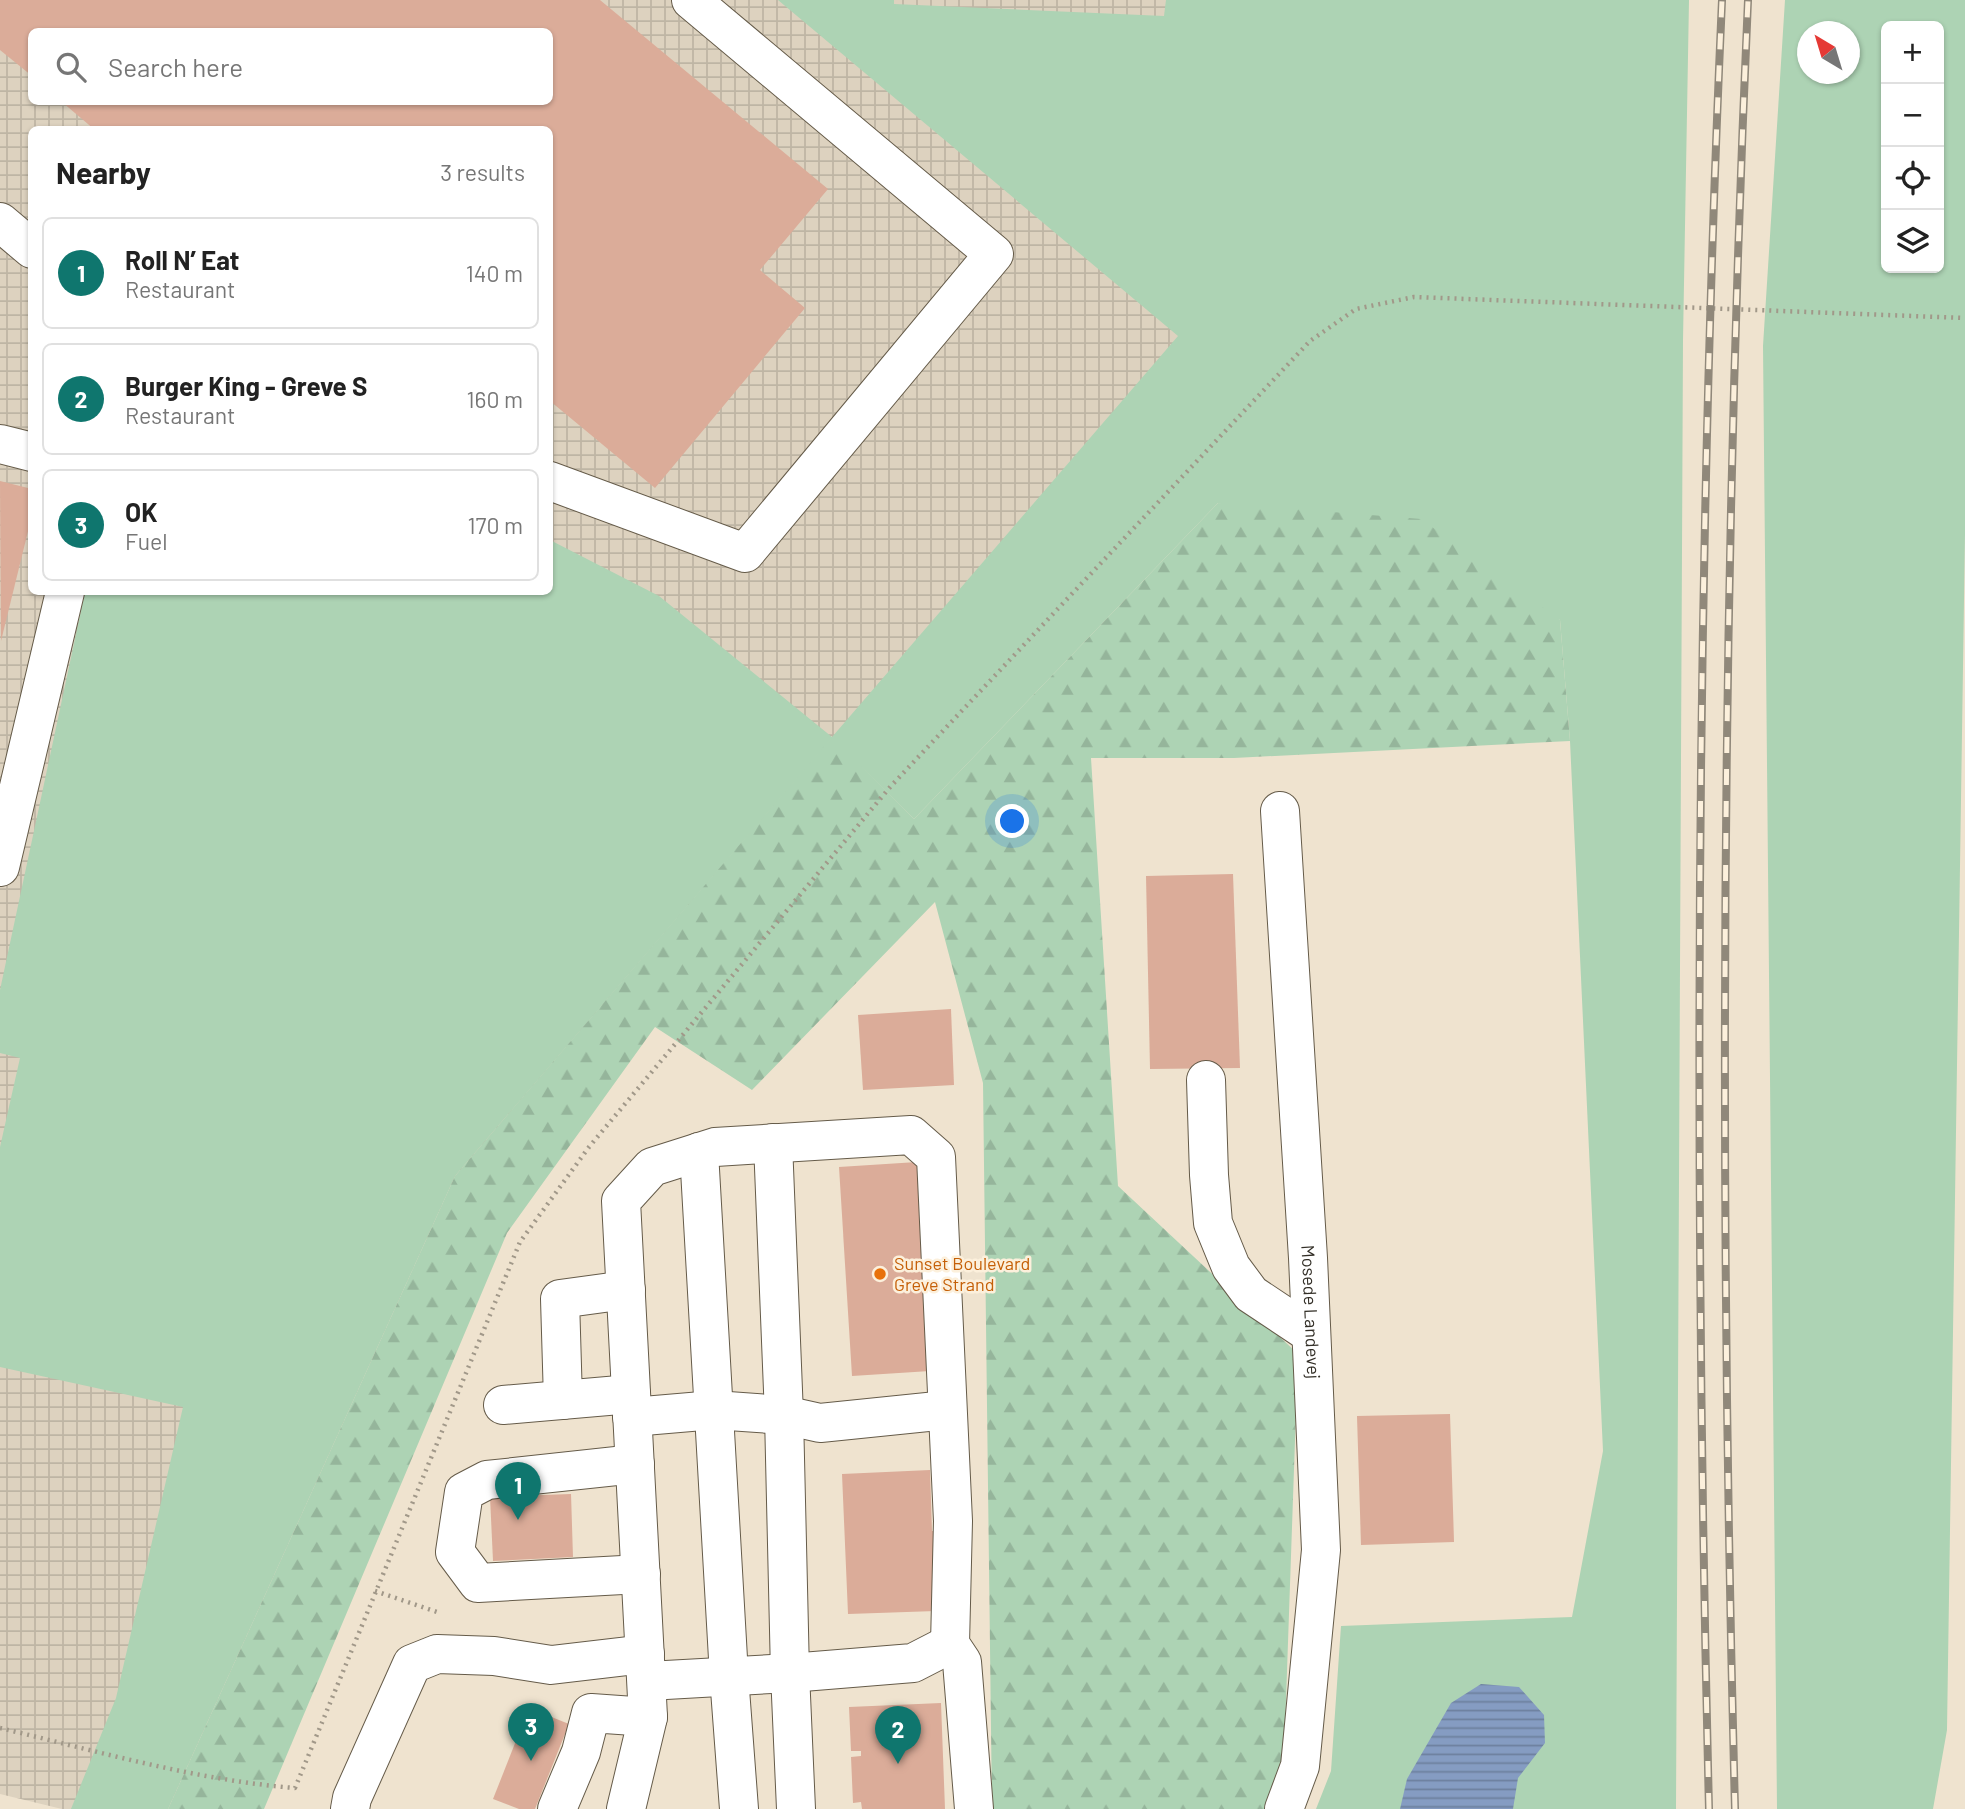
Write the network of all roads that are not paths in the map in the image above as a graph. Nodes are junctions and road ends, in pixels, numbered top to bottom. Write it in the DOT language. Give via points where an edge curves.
graph roads {
  1 [pos="691,0"];
  2 [pos="0,222"];
  3 [pos="28,246"];
  4 [pos="0,444"];
  5 [pos="28,451"];
  6 [pos="553,482"];
  7 [pos="64,595"];
  8 [pos="1280,811"];
  9 [pos="0,867"];
  10 [pos="1206,1080"];
  11 [pos="773,1143"];
  12 [pos="699,1152"];
  13 [pos="626,1290"];
  14 [pos="1311,1334"];
  15 [pos="563,1400"];
  16 [pos="503,1405"];
  17 [pos="632,1406"];
  18 [pos="714,1410"];
  19 [pos="947,1410"];
  20 [pos="784,1415"];
  21 [pos="635,1464"];
  22 [pos="641,1574"];
  23 [pos="950,1644"];
  24 [pos="790,1673"];
  25 [pos="729,1676"];
  26 [pos="647,1684"];
  27 [pos="350,1809"];
  28 [pos="557,1809"];
  29 [pos="626,1809"];
  30 [pos="738,1809"];
  31 [pos="796,1809"];
  32 [pos="974,1809"];
  33 [pos="1284,1809"];
  1 -- 6 [label="lane" via="994,254 745,553"];
  2 -- 3 [label="lane"];
  4 -- 5 [label="lane"];
  7 -- 9 [label="lane"];
  8 -- 14 [label="lane, Mosede Landevej"];
  10 -- 14 [label="lane" via="1213,1223 1231,1267 1251,1294"];
  11 -- 12 [label="lane" via="715,1146"];
  11 -- 19 [label="lane" via="911,1135 936,1157"];
  11 -- 20 [label="lane"];
  12 -- 13 [label="lane" via="652,1167 621,1201"];
  12 -- 18 [label="lane"];
  13 -- 15 [label="lane" via="560,1300"];
  13 -- 17 [label="lane"];
  14 -- 33 [label="lane, Mosede Landevej" via="1321,1550 1300,1766"];
  15 -- 16 [label="lane"];
  15 -- 17 [label="lane"];
  17 -- 18 [label="lane"];
  17 -- 21 [label="lane"];
  18 -- 20 [label="lane"];
  18 -- 25 [label="lane"];
  19 -- 20 [label="lane" via="820,1423"];
  19 -- 23 [label="lane" via="953,1521"];
  20 -- 24 [label="lane"];
  21 -- 22 [label="lane"];
  21 -- 22 [label="lane" via="487,1480 464,1492 455,1552 478,1583"];
  22 -- 26 [label="lane"];
  23 -- 24 [label="lane" via="913,1663"];
  23 -- 32 [label="lane" via="962,1662"];
  24 -- 25 [label="lane"];
  24 -- 31 [label="lane"];
  25 -- 26 [label="lane"];
  25 -- 30 [label="lane"];
  26 -- 27 [label="lane" via="494,1656 437,1654 412,1664"];
  26 -- 28 [label="lane" via="591,1713 581,1752"];
  26 -- 29 [label="lane"];
}
